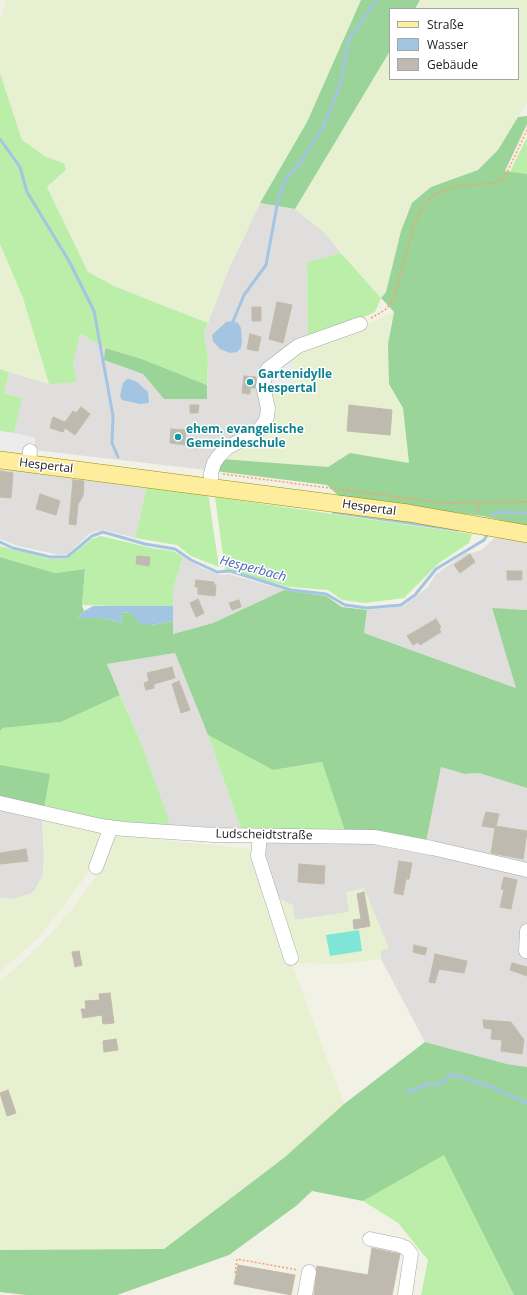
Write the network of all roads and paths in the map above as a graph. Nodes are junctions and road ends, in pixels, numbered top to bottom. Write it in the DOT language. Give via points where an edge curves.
graph roads {
  1 [pos="527,130"];
  2 [pos="360,324"];
  3 [pos="0,460"];
  4 [pos="211,480"];
  5 [pos="527,502"];
  6 [pos="527,534"];
  7 [pos="0,803"];
  8 [pos="110,827"];
  9 [pos="260,836"];
  10 [pos="96,867"];
  11 [pos="527,870"];
  12 [pos="527,931"];
  13 [pos="526,951"];
  14 [pos="291,958"];
  15 [pos="370,1239"];
  16 [pos="309,1272"];
  17 [pos="235,1273"];
  18 [pos="305,1295"];
  19 [pos="405,1295"];
  1 -- 2 [label="path" via="505,177 494,183 457,186 435,194 423,206 414,225 390,304 385,310"];
  2 -- 4 [label="street" via="312,339 298,346 268,369 263,386 268,417 256,433 228,447 214,463"];
  3 -- 4 [label="main road, Hespertal" via="29,457"];
  4 -- 5 [label="path" via="442,503"];
  4 -- 6 [label="main road, Hespertal"];
  7 -- 8 [label="street, Ludscheidtstraße"];
  8 -- 9 [label="street, Ludscheidtstraße"];
  8 -- 10 [label="street"];
  9 -- 11 [label="street, Ludscheidtstraße" via="374,837"];
  9 -- 14 [label="street" via="258,856"];
  12 -- 13 [label="street"];
  15 -- 19 [label="street" via="399,1245 411,1254"];
  16 -- 17 [label="path" via="237,1259"];
  16 -- 18 [label="street"];
}
